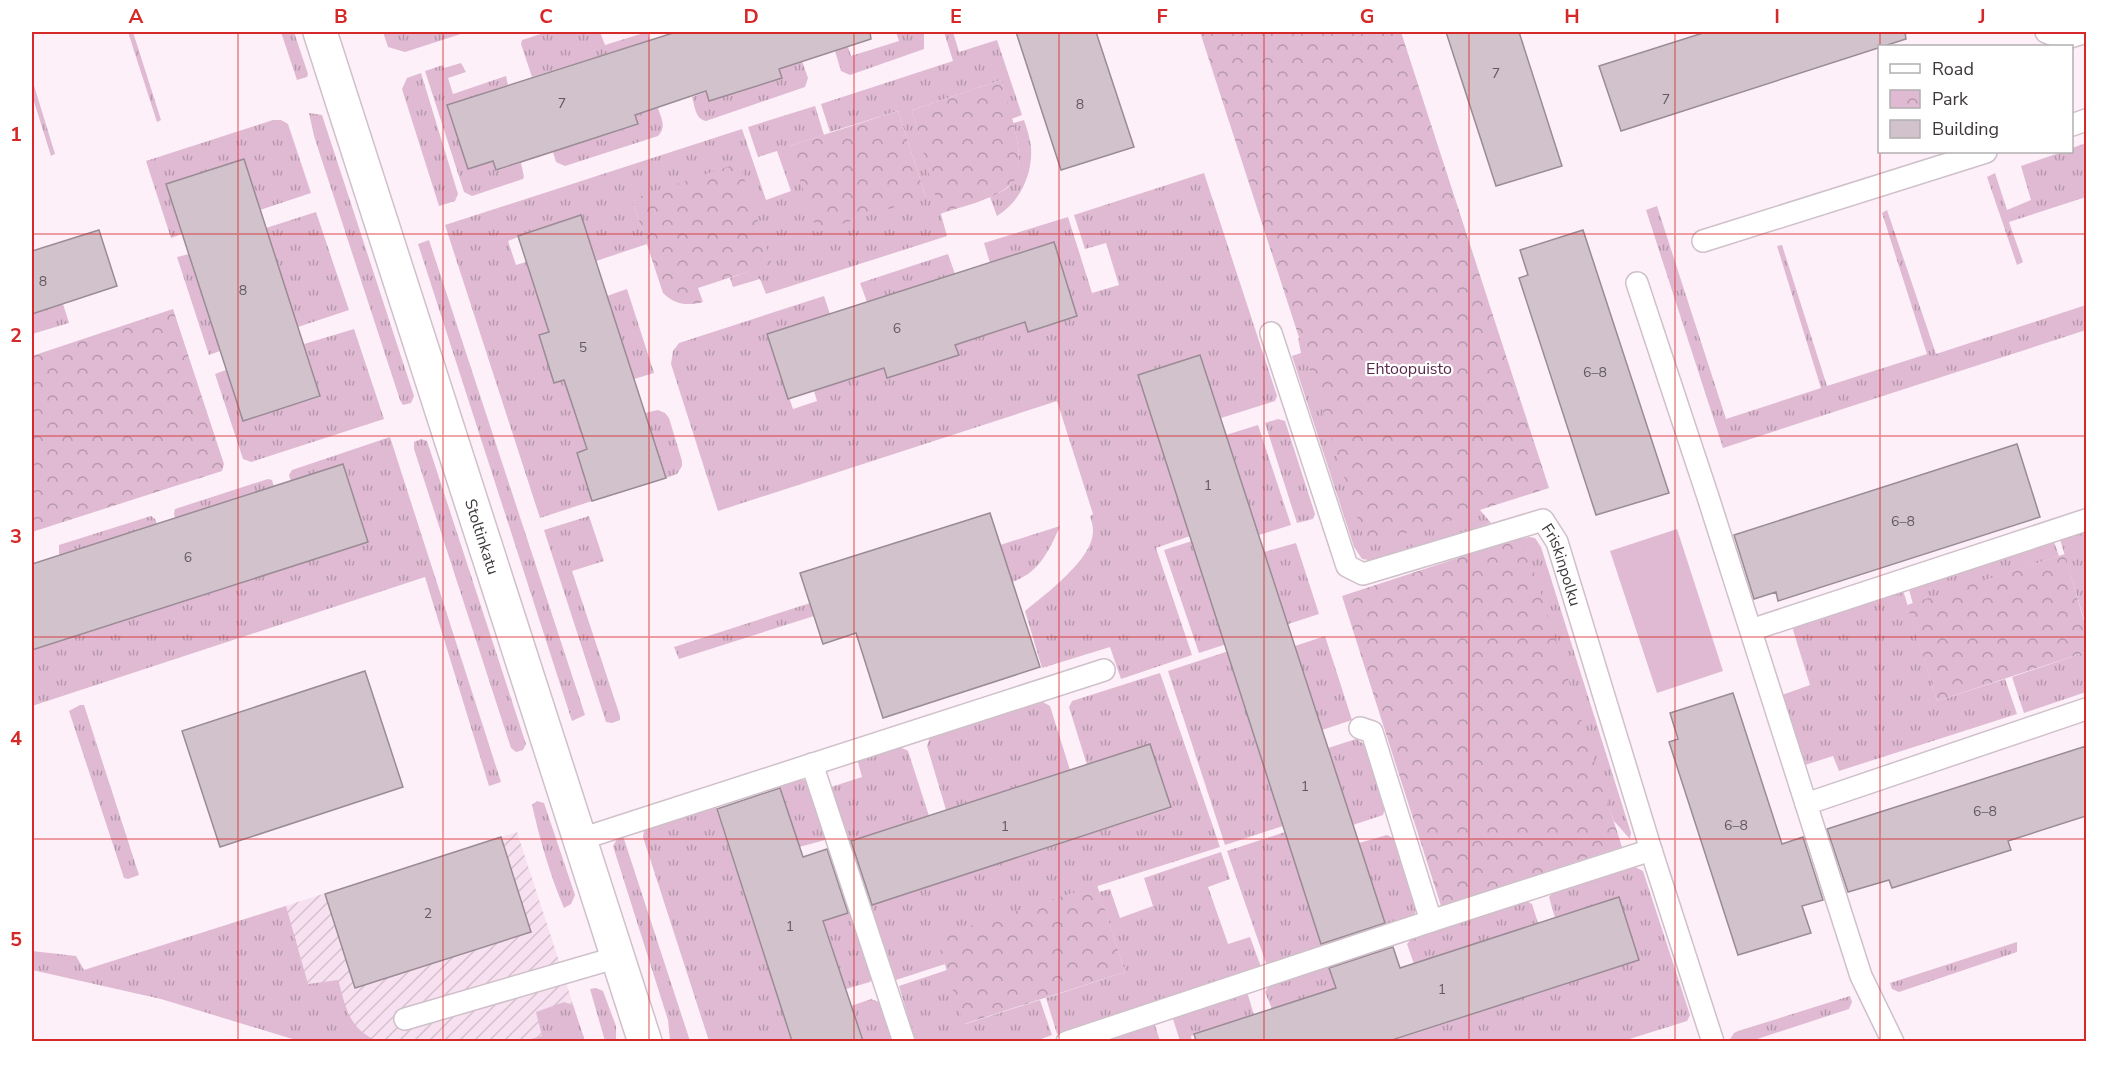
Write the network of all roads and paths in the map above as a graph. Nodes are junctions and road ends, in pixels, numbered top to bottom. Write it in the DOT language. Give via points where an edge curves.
graph roads {
  1 [pos="320,32"];
  2 [pos="2046,32"];
  3 [pos="2086,32"];
  4 [pos="1983,153"];
  5 [pos="1702,241"];
  6 [pos="1637,283"];
  7 [pos="1271,333"];
  8 [pos="2086,520"];
  9 [pos="1751,630"];
  10 [pos="1104,670"];
  11 [pos="2086,710"];
  12 [pos="1360,728"];
  13 [pos="812,764"];
  14 [pos="1806,804"];
  15 [pos="580,839"];
  16 [pos="1651,850"];
  17 [pos="1431,921"];
  18 [pos="618,957"];
  19 [pos="405,1019"];
  20 [pos="645,1041"];
  21 [pos="904,1041"];
  22 [pos="1067,1041"];
  23 [pos="1713,1041"];
  24 [pos="1893,1041"];
  1 -- 15 [label="street, Stoltinkatu"];
  2 -- 3 [label="lane" via="2064,39"];
  4 -- 5 [label="lane"];
  6 -- 9 [label="lane"];
  7 -- 16 [label="lane, Friskinpolku" via="1347,566 1363,574 1543,519 1557,542"];
  8 -- 9 [label="lane"];
  9 -- 14 [label="lane"];
  10 -- 13 [label="lane"];
  11 -- 14 [label="lane"];
  12 -- 17 [label="lane" via="1371,732"];
  13 -- 15 [label="lane"];
  13 -- 21 [label="lane"];
  14 -- 24 [label="lane" via="1861,976"];
  15 -- 18 [label="street, Stoltinkatu"];
  16 -- 17 [label="lane"];
  16 -- 23 [label="lane, Friskinpolku"];
  17 -- 22 [label="lane"];
  18 -- 19 [label="lane"];
  18 -- 20 [label="street, Stoltinkatu"];
}
